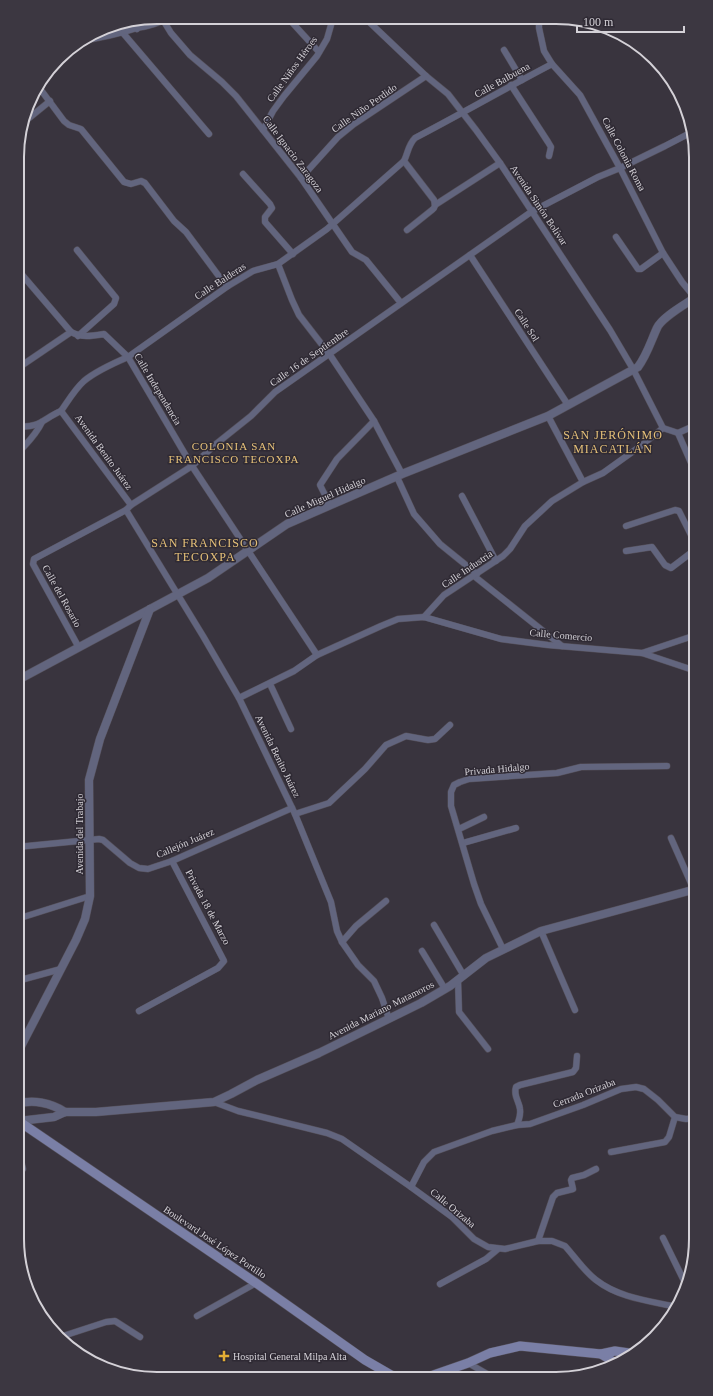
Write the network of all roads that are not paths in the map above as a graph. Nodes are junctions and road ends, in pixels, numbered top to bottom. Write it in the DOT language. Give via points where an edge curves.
graph roads {
  1 [pos="167,24"];
  2 [pos="293,24"];
  3 [pos="331,24"];
  4 [pos="371,24"];
  5 [pos="539,24"];
  6 [pos="148,25"];
  7 [pos="137,28"];
  8 [pos="123,33"];
  9 [pos="99,38"];
  10 [pos="504,50"];
  11 [pos="319,52"];
  12 [pos="552,64"];
  13 [pos="426,76"];
  14 [pos="522,80"];
  15 [pos="511,85"];
  16 [pos="42,91"];
  17 [pos="50,101"];
  18 [pos="462,113"];
  19 [pos="30,117"];
  20 [pos="263,130"];
  21 [pos="209,134"];
  22 [pos="687,135"];
  23 [pos="549,156"];
  24 [pos="404,161"];
  25 [pos="500,163"];
  26 [pos="620,168"];
  27 [pos="243,174"];
  28 [pos="301,178"];
  29 [pos="435,205"];
  30 [pos="531,212"];
  31 [pos="333,223"];
  32 [pos="407,230"];
  33 [pos="616,237"];
  34 [pos="77,250"];
  35 [pos="663,253"];
  36 [pos="293,254"];
  37 [pos="470,255"];
  38 [pos="278,264"];
  39 [pos="24,277"];
  40 [pos="228,286"];
  41 [pos="689,290"];
  42 [pos="689,302"];
  43 [pos="401,303"];
  44 [pos="71,332"];
  45 [pos="78,336"];
  46 [pos="330,355"];
  47 [pos="128,357"];
  48 [pos="24,364"];
  49 [pos="633,370"];
  50 [pos="568,405"];
  51 [pos="61,411"];
  52 [pos="548,416"];
  53 [pos="42,422"];
  54 [pos="374,422"];
  55 [pos="24,426"];
  56 [pos="663,428"];
  57 [pos="689,428"];
  58 [pos="678,433"];
  59 [pos="24,447"];
  60 [pos="689,458"];
  61 [pos="192,466"];
  62 [pos="399,476"];
  63 [pos="583,482"];
  64 [pos="462,496"];
  65 [pos="131,505"];
  66 [pos="330,506"];
  67 [pos="126,510"];
  68 [pos="626,526"];
  69 [pos="689,531"];
  70 [pos="248,550"];
  71 [pos="626,551"];
  72 [pos="689,554"];
  73 [pos="38,556"];
  74 [pos="496,561"];
  75 [pos="476,575"];
  76 [pos="178,594"];
  77 [pos="150,609"];
  78 [pos="424,617"];
  79 [pos="689,636"];
  80 [pos="78,646"];
  81 [pos="562,646"];
  82 [pos="642,653"];
  83 [pos="317,655"];
  84 [pos="689,669"];
  85 [pos="24,677"];
  86 [pos="270,684"];
  87 [pos="239,698"];
  88 [pos="450,725"];
  89 [pos="291,729"];
  90 [pos="667,766"];
  91 [pos="294,811"];
  92 [pos="484,817"];
  93 [pos="516,828"];
  94 [pos="459,829"];
  95 [pos="671,838"];
  96 [pos="90,839"];
  97 [pos="463,843"];
  98 [pos="24,847"];
  99 [pos="172,861"];
  100 [pos="689,877"];
  101 [pos="689,892"];
  102 [pos="90,896"];
  103 [pos="386,901"];
  104 [pos="24,917"];
  105 [pos="434,925"];
  106 [pos="541,931"];
  107 [pos="342,942"];
  108 [pos="503,949"];
  109 [pos="422,950"];
  110 [pos="61,969"];
  111 [pos="461,978"];
  112 [pos="24,979"];
  113 [pos="444,989"];
  114 [pos="575,1010"];
  115 [pos="139,1011"];
  116 [pos="389,1019"];
  117 [pos="24,1040"];
  118 [pos="488,1049"];
  119 [pos="577,1056"];
  120 [pos="214,1102"];
  121 [pos="24,1103"];
  122 [pos="65,1112"];
  123 [pos="675,1117"];
  124 [pos="689,1119"];
  125 [pos="24,1120"];
  126 [pos="24,1125"];
  127 [pos="517,1125"];
  128 [pos="611,1152"];
  129 [pos="596,1169"];
  130 [pos="411,1187"];
  131 [pos="663,1238"];
  132 [pos="538,1241"];
  133 [pos="498,1250"];
  134 [pos="683,1278"];
  135 [pos="256,1283"];
  136 [pos="440,1284"];
  137 [pos="671,1306"];
  138 [pos="197,1316"];
  139 [pos="64,1334"];
  140 [pos="140,1337"];
  141 [pos="623,1353"];
  142 [pos="601,1354"];
  143 [pos="611,1360"];
  144 [pos="468,1363"];
  145 [pos="386,1372"];
  146 [pos="442,1372"];
  147 [pos="479,1372"];
  1 -- 20 [label="street, Calle Ignacio Zaragoza" via="171,33 190,55 228,88"];
  2 -- 11 [label="street"];
  3 -- 11 [label="street, Calle Niños Héroes" via="327,39"];
  4 -- 13 [label="street, Avenida Simón Bolívar"];
  5 -- 12 [label="street, Calle Colonia Roma" via="544,51"];
  6 -- 7 [label="street"];
  7 -- 8 [label="street"];
  8 -- 9 [label="street"];
  8 -- 21 [label="street"];
  10 -- 14 [label="street"];
  11 -- 20 [label="street, Calle Niños Héroes" via="277,106"];
  12 -- 14 [label="street, Calle Balbuena"];
  12 -- 26 [label="street, Calle Colonia Roma" via="580,95"];
  13 -- 18 [label="street, Avenida Simón Bolívar" via="444,91"];
  13 -- 28 [label="street, Calle Niño Perdido" via="338,136"];
  14 -- 15 [label="street, Calle Balbuena"];
  15 -- 18 [label="street, Calle Balbuena"];
  15 -- 23 [label="street" via="551,147"];
  16 -- 17 [label="street"];
  17 -- 19 [label="street"];
  17 -- 40 [label="street" via="64,121 81,129 124,182 145,183"];
  18 -- 24 [label="street, Calle Balderas" via="415,138 410,143"];
  18 -- 25 [label="street, Avenida Simón Bolívar"];
  20 -- 28 [label="street, Calle Ignacio Zaragoza"];
  22 -- 26 [label="street, Calle 16 de Septiembre"];
  24 -- 29 [label="street" via="434,200"];
  24 -- 31 [label="street, Calle Balderas"];
  25 -- 29 [label="street"];
  25 -- 30 [label="street, Avenida Simón Bolívar"];
  26 -- 30 [label="street, Calle 16 de Septiembre"];
  26 -- 35 [label="street, Calle Colonia Roma"];
  27 -- 36 [label="street" via="270,204 272,208 265,217 265,222"];
  28 -- 31 [label="street, Calle Ignacio Zaragoza"];
  29 -- 32 [label="street" via="435,208"];
  30 -- 37 [label="street, Calle 16 de Septiembre"];
  30 -- 49 [label="street, Avenida Simón Bolívar" via="610,330"];
  31 -- 36 [label="street, Calle Balderas"];
  31 -- 43 [label="street, Calle Ignacio Zaragoza" via="352,252 366,260"];
  33 -- 35 [label="street" via="638,269"];
  34 -- 45 [label="street" via="116,298 114,304"];
  35 -- 41 [label="street, Calle Colonia Roma"];
  36 -- 38 [label="street, Calle Balderas"];
  37 -- 43 [label="street, Calle 16 de Septiembre"];
  37 -- 50 [label="street, Calle Sol"];
  38 -- 40 [label="street, Calle Balderas" via="253,271"];
  38 -- 46 [label="street" via="299,315"];
  39 -- 44 [label="street"];
  40 -- 47 [label="street, Calle Balderas"];
  42 -- 49 [label="street" via="658,326 643,361"];
  43 -- 46 [label="street, Calle 16 de Septiembre"];
  44 -- 45 [label="street"];
  44 -- 48 [label="street"];
  45 -- 47 [label="street, Calle Independencia" via="104,334"];
  46 -- 54 [label="street"];
  46 -- 61 [label="street, Calle 16 de Septiembre" via="275,392 252,416"];
  47 -- 51 [label="street, Calle Balderas" via="85,380"];
  47 -- 61 [label="street, Calle Independencia"];
  49 -- 50 [label="street, Calle Miguel Hidalgo"];
  49 -- 56 [label="street, Avenida Simón Bolívar"];
  50 -- 52 [label="street, Calle Miguel Hidalgo"];
  51 -- 53 [label="street"];
  51 -- 65 [label="street, Avenida Benito Juárez"];
  52 -- 62 [label="street, Calle Miguel Hidalgo"];
  52 -- 63 [label="street"];
  53 -- 55 [label="street"];
  53 -- 59 [label="street" via="32,440"];
  54 -- 62 [label="street"];
  54 -- 66 [label="street" via="337,459 320,485"];
  56 -- 58 [label="street"];
  56 -- 63 [label="street, Calle Industria" via="603,473"];
  57 -- 58 [label="street"];
  58 -- 60 [label="street"];
  61 -- 65 [label="street, Calle 16 de Septiembre"];
  61 -- 70 [label="street, Calle Independencia"];
  62 -- 66 [label="street, Calle Miguel Hidalgo"];
  62 -- 75 [label="street" via="414,514 440,544"];
  63 -- 74 [label="street, Calle Industria" via="552,501 532,519 510,549"];
  64 -- 74 [label="street"];
  65 -- 67 [label="street, Calle 16 de Septiembre"];
  66 -- 70 [label="street, Calle Miguel Hidalgo" via="287,524"];
  67 -- 73 [label="street, Calle 16 de Septiembre"];
  67 -- 76 [label="street, Avenida Benito Juárez"];
  68 -- 69 [label="street" via="675,510 679,511"];
  70 -- 76 [label="street, Calle Miguel Hidalgo" via="208,578"];
  70 -- 83 [label="street, Calle Independencia"];
  71 -- 72 [label="street" via="652,547 665,565 671,568"];
  73 -- 80 [label="street, Calle del Rosario" via="33,564"];
  74 -- 75 [label="street, Calle Industria"];
  75 -- 78 [label="street, Calle Industria" via="444,596"];
  75 -- 81 [label="street"];
  76 -- 77 [label="street, Calle Miguel Hidalgo"];
  76 -- 87 [label="street, Avenida Benito Juárez"];
  77 -- 80 [label="street, Calle Miguel Hidalgo"];
  77 -- 96 [label="street, Avenida del Trabajo" via="100,738 89,780"];
  78 -- 81 [label="street, Calle Comercio" via="501,639"];
  78 -- 83 [label="street" via="398,619"];
  79 -- 82 [label="street"];
  80 -- 85 [label="street, Calle Miguel Hidalgo"];
  81 -- 82 [label="street, Calle Comercio"];
  82 -- 84 [label="street, Calle Comercio"];
  83 -- 86 [label="street"];
  86 -- 87 [label="street"];
  86 -- 89 [label="street"];
  87 -- 91 [label="street, Avenida Benito Juárez"];
  88 -- 91 [label="street, Callejón Juárez" via="435,739 406,736 386,745 329,803"];
  90 -- 94 [label="street, Privada Hidalgo" via="581,767 557,773 469,779 454,785 451,792 451,806"];
  91 -- 99 [label="street, Callejón Juárez"];
  91 -- 107 [label="street, Avenida Benito Juárez" via="331,902"];
  92 -- 94 [label="street"];
  93 -- 97 [label="street"];
  94 -- 97 [label="street, Privada Hidalgo"];
  95 -- 100 [label="street"];
  96 -- 98 [label="street"];
  96 -- 99 [label="street, Callejón Juárez" via="103,840 139,868 148,869"];
  96 -- 102 [label="street, Avenida del Trabajo"];
  97 -- 108 [label="street, Privada Hidalgo" via="481,904"];
  99 -- 115 [label="street, Privada 18 de Marzo" via="224,961 218,968"];
  101 -- 106 [label="street, Avenida Mariano Matamoros"];
  102 -- 104 [label="street"];
  102 -- 110 [label="street, Avenida del Trabajo" via="85,919"];
  103 -- 107 [label="street" via="356,926"];
  105 -- 111 [label="street"];
  106 -- 108 [label="street, Avenida Mariano Matamoros"];
  106 -- 114 [label="street"];
  107 -- 116 [label="street, Avenida Benito Juárez" via="358,965 374,981"];
  108 -- 111 [label="street, Avenida Mariano Matamoros" via="486,958"];
  109 -- 113 [label="street"];
  110 -- 112 [label="street"];
  110 -- 117 [label="street, Avenida del Trabajo"];
  111 -- 113 [label="street, Avenida Mariano Matamoros"];
  111 -- 118 [label="street" via="459,1012"];
  113 -- 116 [label="street, Avenida Mariano Matamoros"];
  116 -- 120 [label="street, Avenida Mariano Matamoros"];
  119 -- 127 [label="street" via="573,1072 516,1087 514,1092 520,1110"];
  120 -- 122 [label="street, Avenida Mariano Matamoros" via="96,1112"];
  120 -- 130 [label="street, Calle Orizaba" via="342,1139"];
  121 -- 122 [label="street, Avenida Mariano Matamoros" via="35,1102 56,1106"];
  122 -- 125 [label="street, Avenida Mariano Matamoros" via="54,1117"];
  123 -- 124 [label="street"];
  123 -- 127 [label="street, Cerrada Orizaba" via="644,1089 636,1087 621,1089 530,1124"];
  123 -- 128 [label="street" via="665,1142"];
  126 -- 135 [label="main road, Boulevard José López Portillo"];
  127 -- 130 [label="street, Cerrada Orizaba" via="434,1152 424,1162"];
  129 -- 132 [label="street" via="572,1178 573,1189 557,1193 553,1197"];
  130 -- 133 [label="street, Calle Orizaba" via="452,1217 480,1244"];
  131 -- 134 [label="street"];
  132 -- 133 [label="street"];
  132 -- 137 [label="street" via="552,1241 565,1246 595,1279 609,1289 630,1297"];
  133 -- 136 [label="street"];
  135 -- 138 [label="street"];
  135 -- 145 [label="main road, Boulevard José López Portillo"];
  139 -- 140 [label="street" via="114,1321"];
  141 -- 142 [label="main road" via="615,1351"];
  142 -- 143 [label="main road"];
  142 -- 144 [label="main road" via="520,1346 490,1353"];
  144 -- 146 [label="main road"];
  144 -- 147 [label="street"];
}
